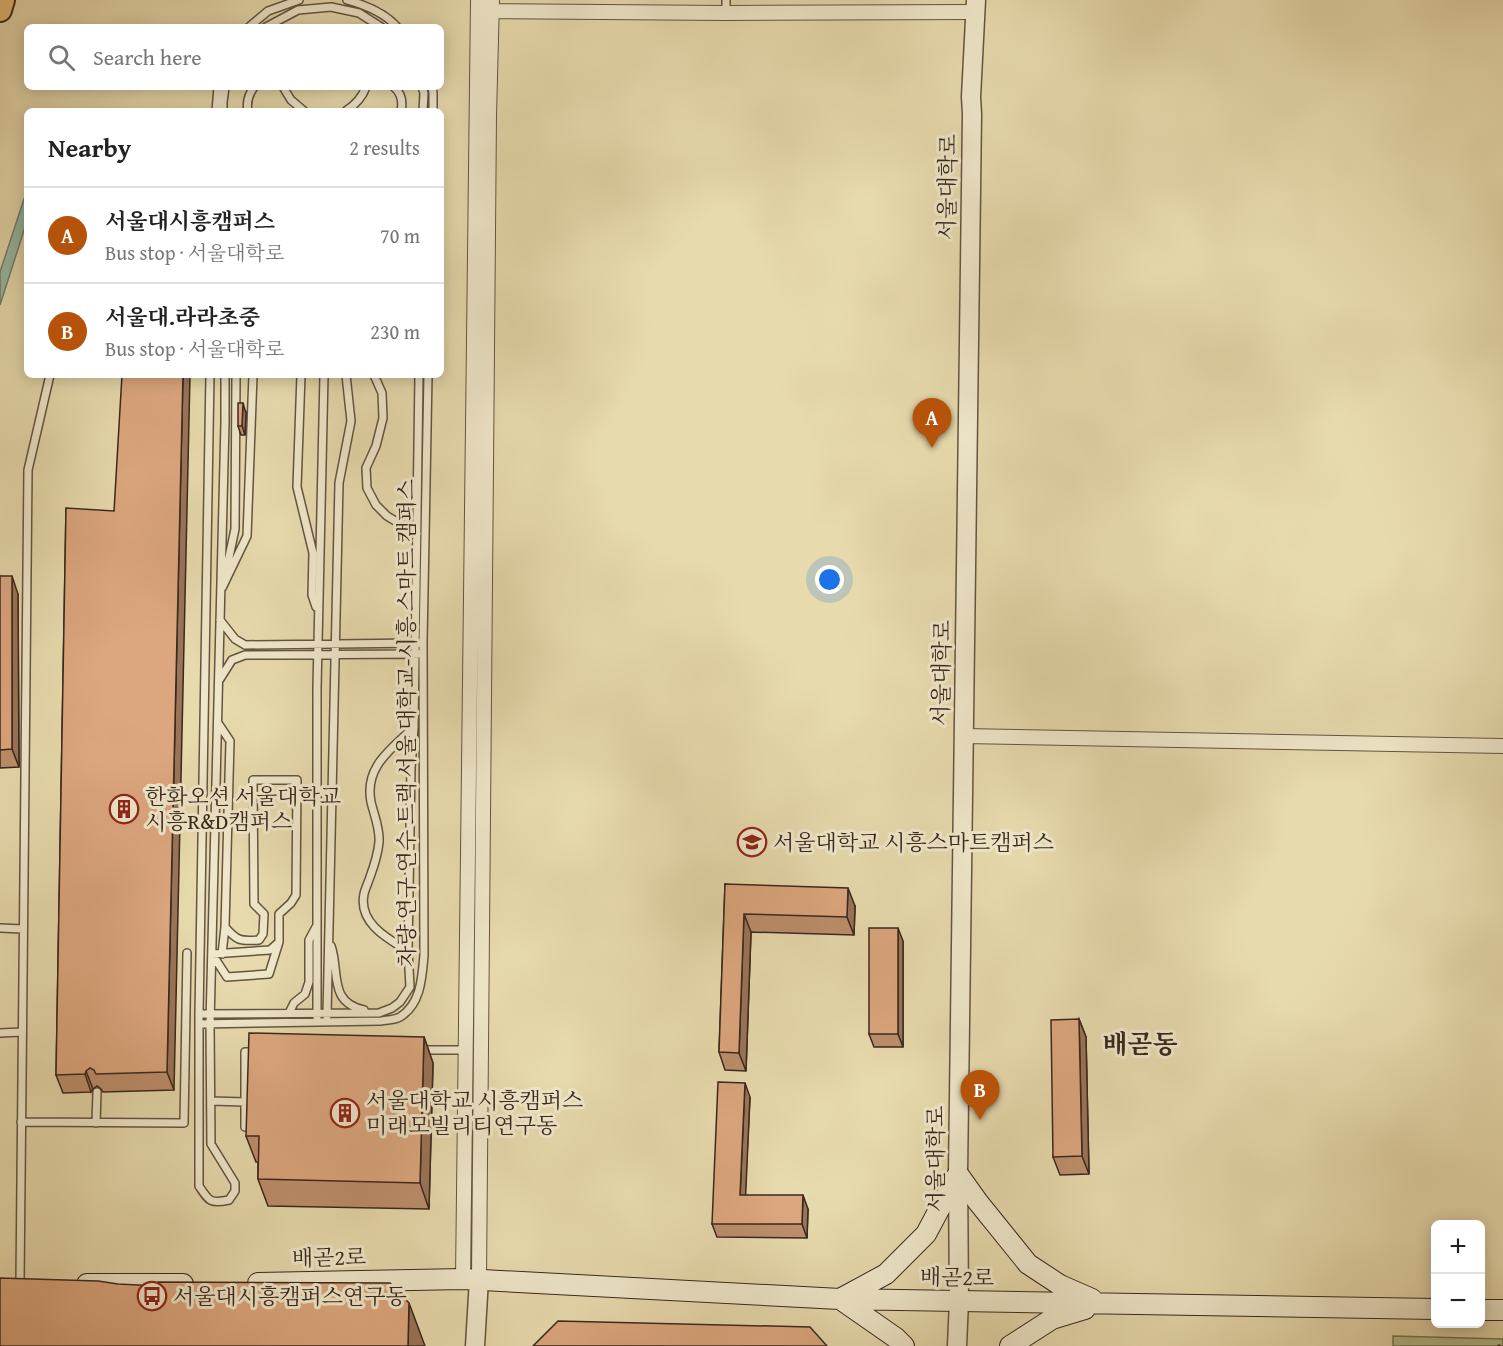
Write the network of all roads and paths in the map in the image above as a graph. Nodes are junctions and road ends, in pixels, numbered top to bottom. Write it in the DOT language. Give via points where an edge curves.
graph roads {
  1 [pos="3,0"];
  2 [pos="299,0"];
  3 [pos="347,0"];
  4 [pos="485,5"];
  5 [pos="976,6"];
  6 [pos="726,7"];
  7 [pos="0,10"];
  8 [pos="253,24"];
  9 [pos="272,24"];
  10 [pos="376,24"];
  11 [pos="395,24"];
  12 [pos="218,90"];
  13 [pos="225,90"];
  14 [pos="252,90"];
  15 [pos="286,90"];
  16 [pos="365,90"];
  17 [pos="397,90"];
  18 [pos="423,90"];
  19 [pos="433,90"];
  20 [pos="216,108"];
  21 [pos="223,108"];
  22 [pos="247,108"];
  23 [pos="300,108"];
  24 [pos="350,108"];
  25 [pos="402,108"];
  26 [pos="423,108"];
  27 [pos="433,108"];
  28 [pos="49,378"];
  29 [pos="210,378"];
  30 [pos="225,378"];
  31 [pos="236,378"];
  32 [pos="252,378"];
  33 [pos="301,378"];
  34 [pos="324,378"];
  35 [pos="346,378"];
  36 [pos="375,378"];
  37 [pos="419,378"];
  38 [pos="428,378"];
  39 [pos="417,534"];
  40 [pos="221,590"];
  41 [pos="318,612"];
  42 [pos="220,620"];
  43 [pos="419,643"];
  44 [pos="317,644"];
  45 [pos="336,644"];
  46 [pos="335,654"];
  47 [pos="419,654"];
  48 [pos="317,655"];
  49 [pos="219,682"];
  50 [pos="218,723"];
  51 [pos="414,727"];
  52 [pos="964,736"];
  53 [pos="1503,746"];
  54 [pos="317,924"];
  55 [pos="225,927"];
  56 [pos="0,928"];
  57 [pos="23,929"];
  58 [pos="329,940"];
  59 [pos="279,942"];
  60 [pos="408,951"];
  61 [pos="187,953"];
  62 [pos="212,954"];
  63 [pos="222,954"];
  64 [pos="289,1013"];
  65 [pos="318,1013"];
  66 [pos="327,1013"];
  67 [pos="379,1013"];
  68 [pos="199,1014"];
  69 [pos="211,1014"];
  70 [pos="317,1022"];
  71 [pos="327,1022"];
  72 [pos="257,1023"];
  73 [pos="199,1024"];
  74 [pos="210,1024"];
  75 [pos="22,1032"];
  76 [pos="0,1033"];
  77 [pos="257,1033"];
  78 [pos="257,1042"];
  79 [pos="408,1050"];
  80 [pos="466,1050"];
  81 [pos="258,1052"];
  82 [pos="269,1052"];
  83 [pos="97,1092"];
  84 [pos="211,1101"];
  85 [pos="245,1102"];
  86 [pos="21,1122"];
  87 [pos="96,1123"];
  88 [pos="245,1127"];
  89 [pos="958,1174"];
  90 [pos="471,1279"];
  91 [pos="10,1283"];
  92 [pos="242,1283"];
  93 [pos="43,1284"];
  94 [pos="67,1284"];
  95 [pos="196,1284"];
  96 [pos="840,1299"];
  97 [pos="959,1301"];
  98 [pos="1102,1304"];
  99 [pos="1431,1309"];
  100 [pos="1485,1310"];
  101 [pos="1503,1310"];
  102 [pos="476,1346"];
  103 [pos="904,1346"];
  104 [pos="957,1346"];
  105 [pos="1010,1346"];
  1 -- 7 [label="main road"];
  2 -- 8 [label="lane" via="268,11"];
  3 -- 11 [label="lane" via="363,4"];
  4 -- 6 [label="street"];
  4 -- 80 [label="street"];
  4 -- 90 [label="street" via="489,128"];
  5 -- 6 [label="street"];
  5 -- 52 [label="street, 서울대학로" via="971,97"];
  9 -- 10 [label="lane" via="298,10 331,7 359,13"];
  12 -- 20 [label="lane"];
  13 -- 21 [label="lane"];
  14 -- 22 [label="lane"];
  15 -- 23 [label="lane"];
  16 -- 24 [label="lane"];
  17 -- 25 [label="lane"];
  18 -- 26 [label="lane"];
  19 -- 27 [label="lane"];
  28 -- 57 [label="lane" via="28,470"];
  29 -- 68 [label="lane"];
  30 -- 40 [label="lane"];
  31 -- 40 [label="lane" via="235,529"];
  32 -- 40 [label="lane" via="248,536"];
  33 -- 41 [label="lane" via="297,487 313,553 312,595"];
  34 -- 41 [label="lane"];
  35 -- 45 [label="lane" via="351,421 339,483"];
  36 -- 39 [label="lane" via="382,393 383,418 366,468 367,488 387,516"];
  37 -- 39 [label="lane"];
  38 -- 43 [label="lane, 차량 연구 연수 트랙 서울 대학교-시흥 스마트 캠퍼스"];
  39 -- 43 [label="lane"];
  40 -- 42 [label="lane"];
  41 -- 44 [label="lane"];
  42 -- 44 [label="lane" via="244,645"];
  42 -- 49 [label="lane"];
  43 -- 45 [label="lane"];
  43 -- 47 [label="lane, 차량 연구 연수 트랙 서울 대학교-시흥 스마트 캠퍼스"];
  44 -- 45 [label="lane"];
  44 -- 48 [label="lane"];
  45 -- 46 [label="lane"];
  46 -- 47 [label="lane"];
  46 -- 48 [label="lane"];
  46 -- 58 [label="lane"];
  47 -- 51 [label="lane"];
  47 -- 71 [label="lane, 차량 연구 연수 트랙 서울 대학교-시흥 스마트 캠퍼스" via="422,980 414,1002 398,1019"];
  48 -- 49 [label="lane" via="245,655 232,660"];
  48 -- 54 [label="lane"];
  49 -- 50 [label="lane"];
  50 -- 55 [label="lane" via="230,741"];
  50 -- 62 [label="lane"];
  51 -- 60 [label="lane"];
  51 -- 60 [label="lane" via="376,764 370,783 380,836 363,907 378,932"];
  52 -- 53 [label="street"];
  52 -- 89 [label="street, 서울대학로"];
  54 -- 64 [label="lane" via="309,940 309,982 305,994"];
  54 -- 65 [label="lane"];
  55 -- 59 [label="lane" via="240,941 259,940 263,934 264,914 254,904 253,780 297,780 296,895 279,914"];
  55 -- 63 [label="lane"];
  56 -- 57 [label="lane"];
  57 -- 75 [label="lane"];
  58 -- 66 [label="lane"];
  58 -- 67 [label="lane" via="339,993 357,1008"];
  59 -- 62 [label="lane" via="269,974 227,977"];
  59 -- 63 [label="lane" via="270,950"];
  60 -- 67 [label="lane" via="410,987 400,1002"];
  61 -- 87 [label="lane" via="184,1123"];
  62 -- 63 [label="lane"];
  62 -- 69 [label="lane"];
  64 -- 65 [label="lane"];
  64 -- 69 [label="lane"];
  65 -- 66 [label="lane"];
  65 -- 70 [label="lane"];
  66 -- 67 [label="lane"];
  66 -- 71 [label="lane"];
  68 -- 69 [label="lane"];
  68 -- 73 [label="lane"];
  69 -- 74 [label="lane"];
  70 -- 71 [label="lane, 차량 연구 연수 트랙 서울 대학교-시흥 스마트 캠퍼스"];
  70 -- 72 [label="lane, 차량 연구 연수 트랙 서울 대학교-시흥 스마트 캠퍼스"];
  72 -- 74 [label="lane, 차량 연구 연수 트랙 서울 대학교-시흥 스마트 캠퍼스"];
  72 -- 77 [label="lane"];
  73 -- 74 [label="lane, 차량 연구 연수 트랙 서울 대학교-시흥 스마트 캠퍼스"];
  73 -- 84 [label="lane" via="199,1186 209,1200 217,1202 229,1200 235,1183 211,1144"];
  74 -- 84 [label="lane"];
  75 -- 76 [label="lane"];
  75 -- 86 [label="lane"];
  78 -- 81 [label="lane"];
  79 -- 80 [label="lane"];
  80 -- 90 [label="street"];
  81 -- 82 [label="lane"];
  81 -- 85 [label="lane" via="245,1052"];
  83 -- 87 [label="lane"];
  84 -- 85 [label="lane"];
  85 -- 88 [label="lane"];
  86 -- 87 [label="lane"];
  86 -- 91 [label="lane"];
  89 -- 96 [label="main road" via="926,1234 886,1274"];
  89 -- 97 [label="street, 서울대학로"];
  89 -- 98 [label="main road" via="1028,1264 1060,1286"];
  90 -- 92 [label="main road, 배곧2로"];
  90 -- 96 [label="main road, 배곧2로"];
  90 -- 102 [label="street"];
  91 -- 93 [label="main road"];
  94 -- 95 [label="main road"];
  96 -- 97 [label="main road, 배곧2로"];
  96 -- 103 [label="main road"];
  97 -- 98 [label="main road, 배곧2로"];
  97 -- 104 [label="street, 서울대학로"];
  98 -- 99 [label="main road, 배곧2로"];
  98 -- 105 [label="main road" via="1052,1319"];
  100 -- 101 [label="main road"];
}
